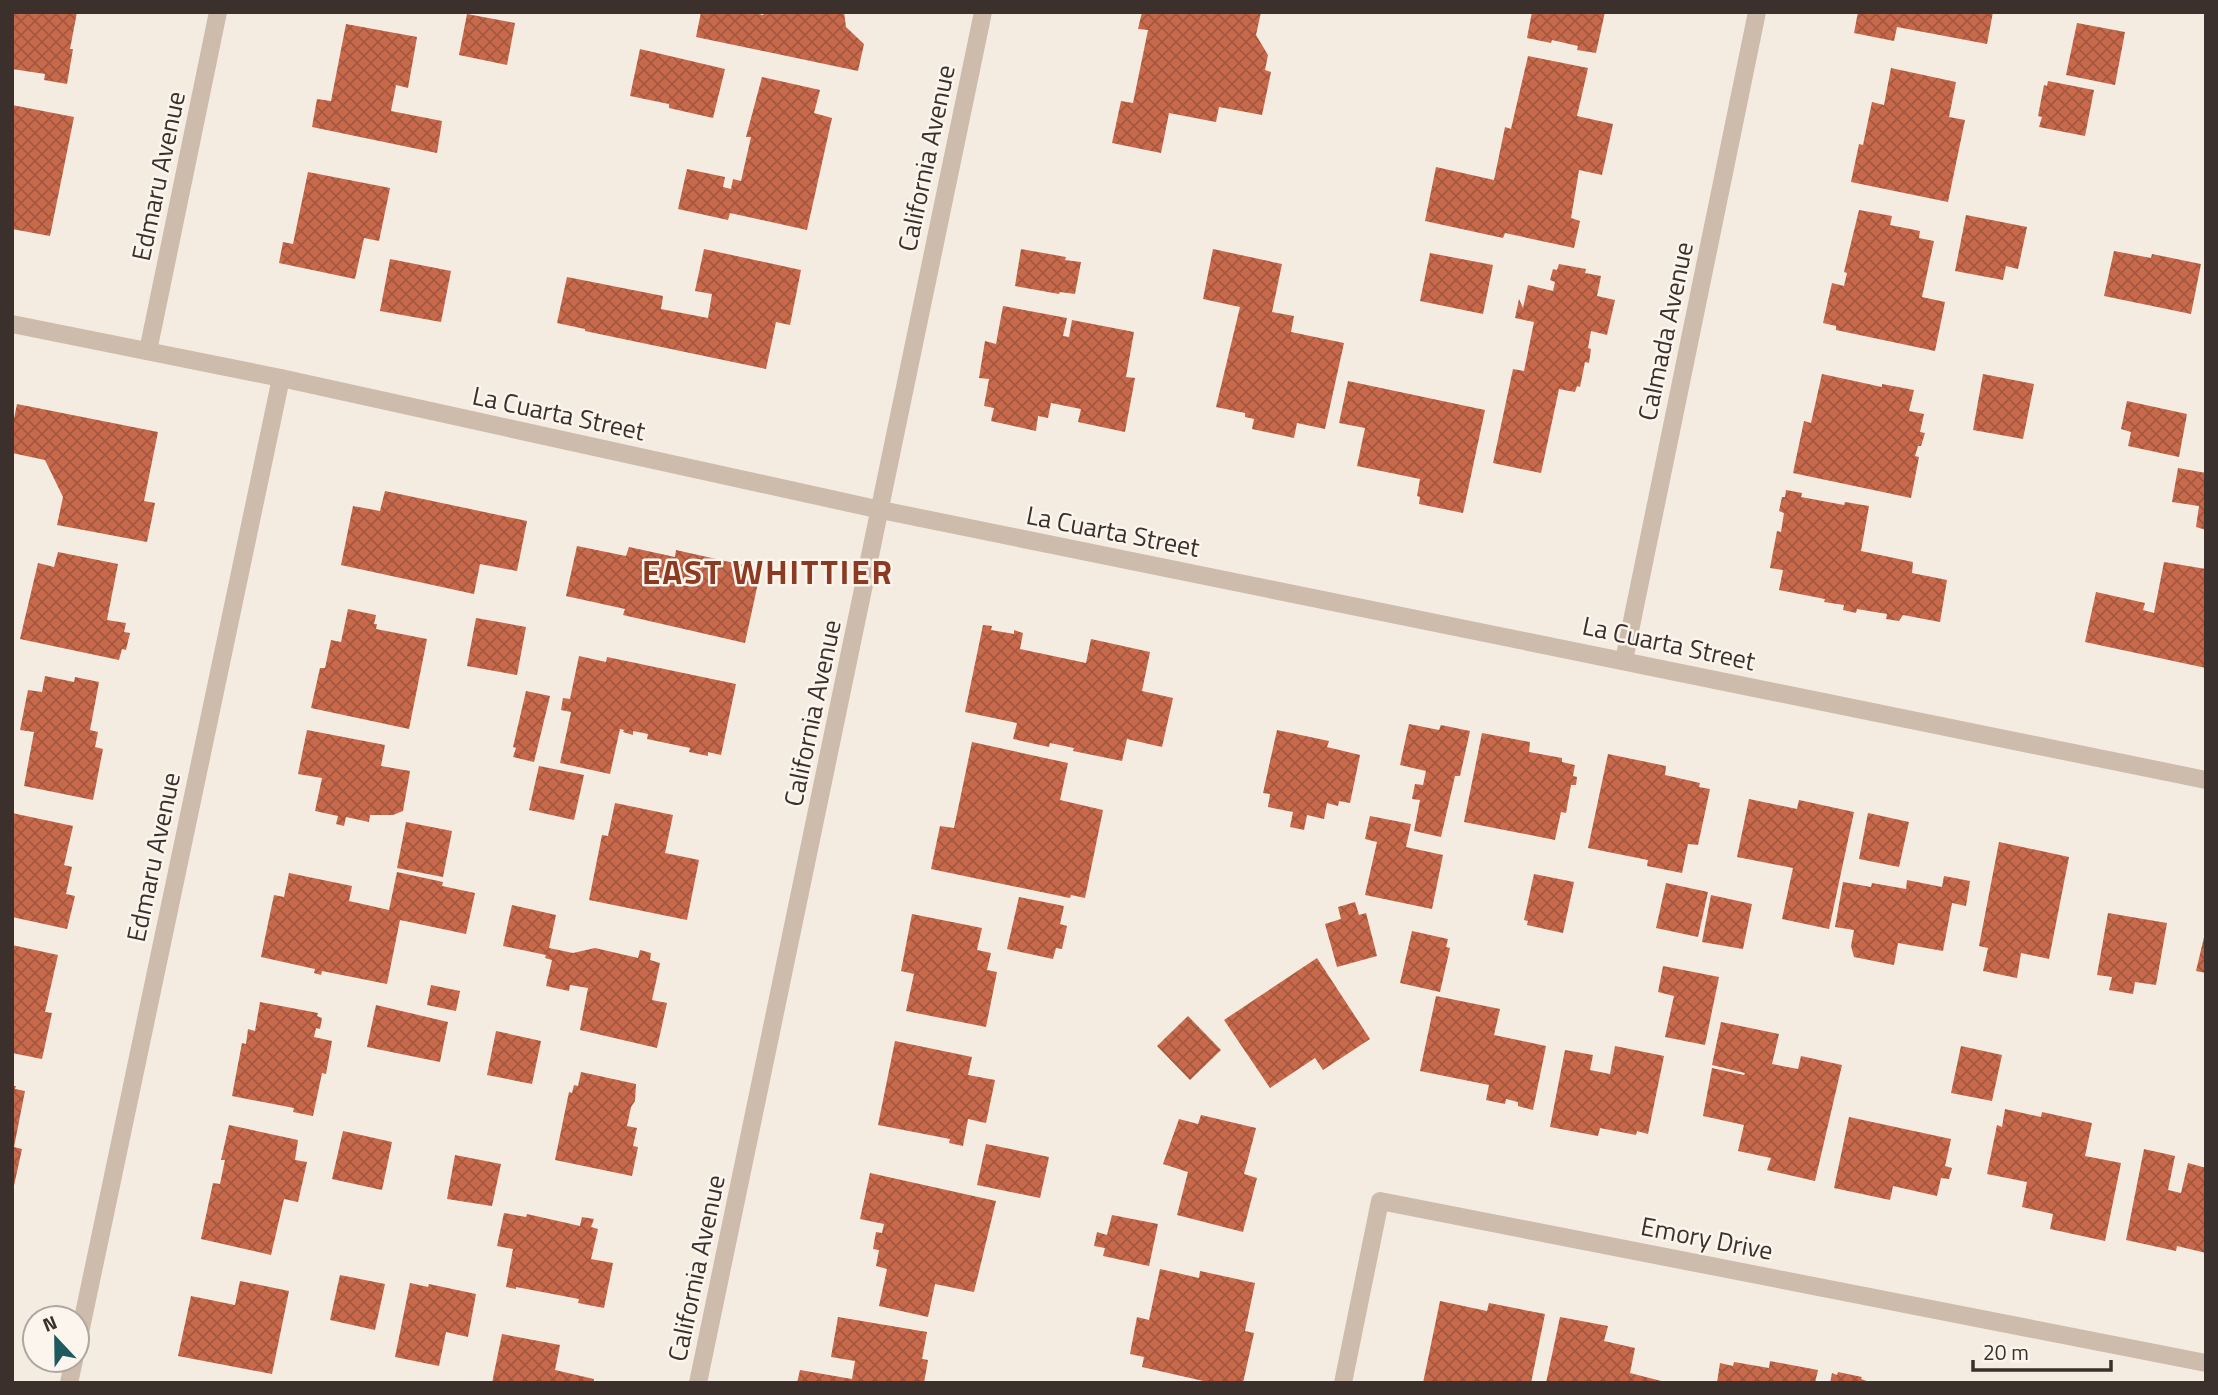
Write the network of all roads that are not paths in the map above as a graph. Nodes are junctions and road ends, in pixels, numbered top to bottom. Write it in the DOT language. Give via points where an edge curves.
graph roads {
  1 [pos="218,12"];
  2 [pos="983,12"];
  3 [pos="1757,12"];
  4 [pos="12,324"];
  5 [pos="148,351"];
  6 [pos="281,378"];
  7 [pos="881,510"];
  8 [pos="1624,660"];
  9 [pos="2206,780"];
  10 [pos="86,1304"];
  11 [pos="2206,1363"];
  12 [pos="698,1383"];
  13 [pos="1343,1383"];
  1 -- 5 [label="street, Edmaru Avenue"];
  2 -- 7 [label="street, California Avenue"];
  3 -- 8 [label="street, Calmada Avenue"];
  4 -- 5 [label="street, La Cuarta Street"];
  5 -- 6 [label="street, La Cuarta Street"];
  6 -- 7 [label="street, La Cuarta Street"];
  6 -- 10 [label="street, Edmaru Avenue"];
  7 -- 8 [label="street, La Cuarta Street"];
  7 -- 12 [label="street, California Avenue"];
  8 -- 9 [label="street, La Cuarta Street"];
  11 -- 13 [label="street, Emory Drive" via="1380,1201"];
}
